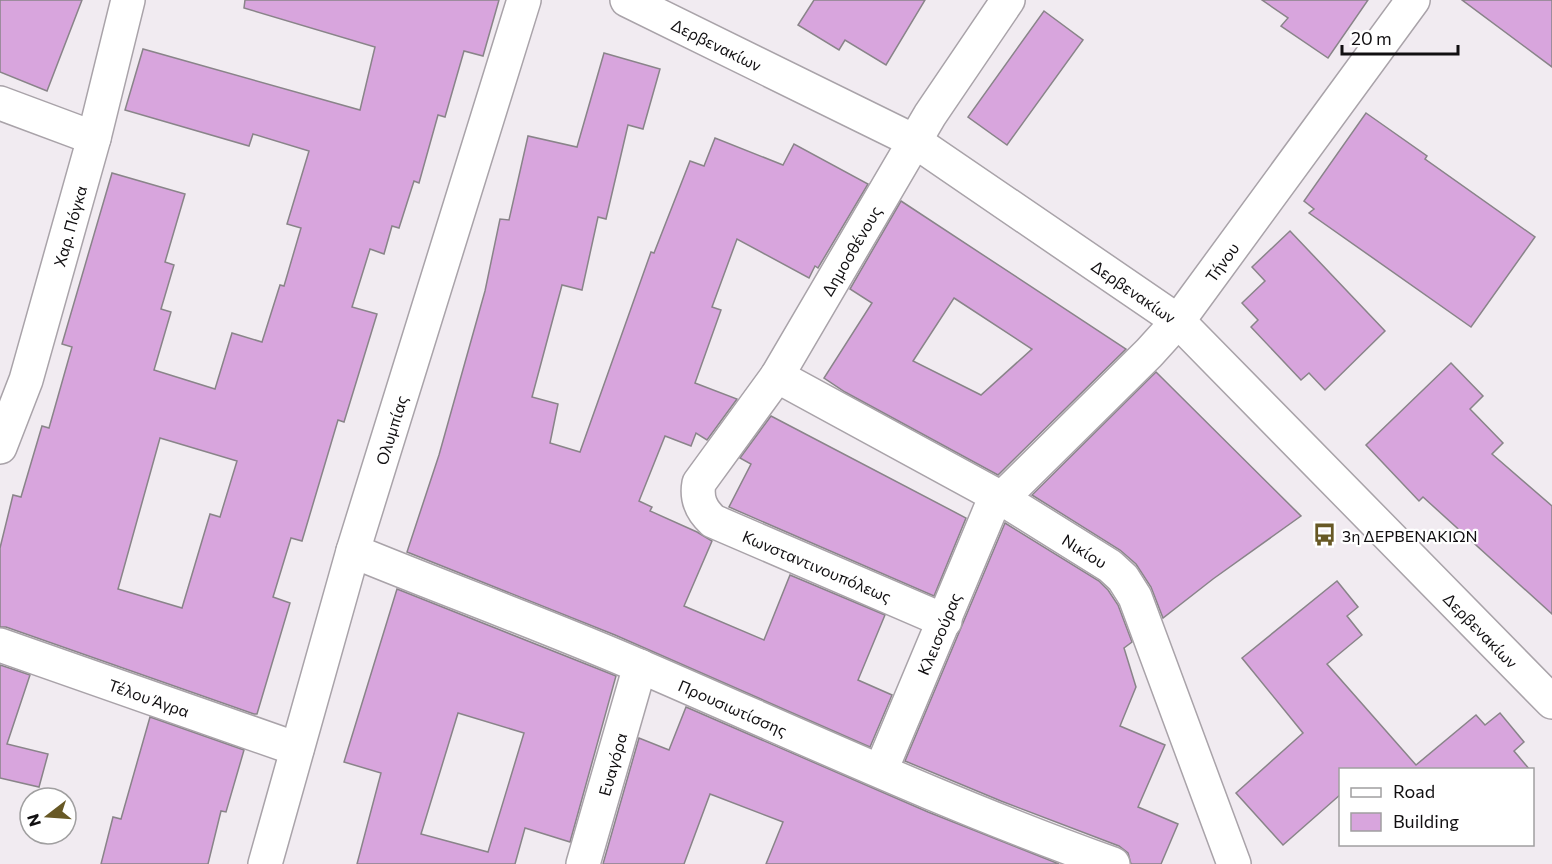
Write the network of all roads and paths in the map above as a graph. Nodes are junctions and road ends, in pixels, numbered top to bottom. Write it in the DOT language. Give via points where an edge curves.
graph roads {
  1 [pos="128,0"];
  2 [pos="524,0"];
  3 [pos="627,0"];
  4 [pos="1008,0"];
  5 [pos="1413,0"];
  6 [pos="0,103"];
  7 [pos="94,138"];
  8 [pos="915,142"];
  9 [pos="1178,321"];
  10 [pos="13,375"];
  11 [pos="777,376"];
  12 [pos="0,447"];
  13 [pos="1001,498"];
  14 [pos="699,501"];
  15 [pos="353,551"];
  16 [pos="945,621"];
  17 [pos="0,645"];
  18 [pos="640,666"];
  19 [pos="1552,702"];
  20 [pos="297,749"];
  21 [pos="881,770"];
  22 [pos="265,864"];
  23 [pos="583,864"];
  24 [pos="1113,864"];
  25 [pos="1234,864"];
  1 -- 7 [label="street, Χαρ. Πόγκα"];
  2 -- 15 [label="street, Ολυμπίας"];
  3 -- 8 [label="street, Δερβενακίων"];
  4 -- 8 [label="street, Δημοσθένους"];
  5 -- 9 [label="street, Τήνου"];
  6 -- 7 [label="street"];
  7 -- 10 [label="street, Χαρ. Πόγκα"];
  8 -- 9 [label="street, Δερβενακίων"];
  8 -- 11 [label="street, Δημοσθένους"];
  9 -- 13 [label="street, Τήνου"];
  9 -- 19 [label="street, Δερβενακίων"];
  10 -- 12 [label="street, Χαρ. Πόγκα"];
  11 -- 13 [label="street, Νικίου"];
  11 -- 14 [label="street, Δημοσθένους" via="699,483"];
  13 -- 16 [label="street, Κλεισούρας" via="990,510"];
  13 -- 25 [label="street, Νικίου" via="1123,578 1134,597"];
  14 -- 16 [label="street, Κωνσταντινουπόλεως" via="703,512 713,521"];
  15 -- 18 [label="street, Προυσιωτίσσης"];
  15 -- 20 [label="street, Ολυμπίας"];
  16 -- 21 [label="street, Κλεισούρας"];
  17 -- 20 [label="street, Τέλου Άγρα"];
  18 -- 21 [label="street, Προυσιωτίσσης"];
  18 -- 23 [label="street, Ευαγόρα"];
  20 -- 22 [label="street, Ολυμπίας"];
  21 -- 24 [label="street, Προυσιωτίσσης"];
}
